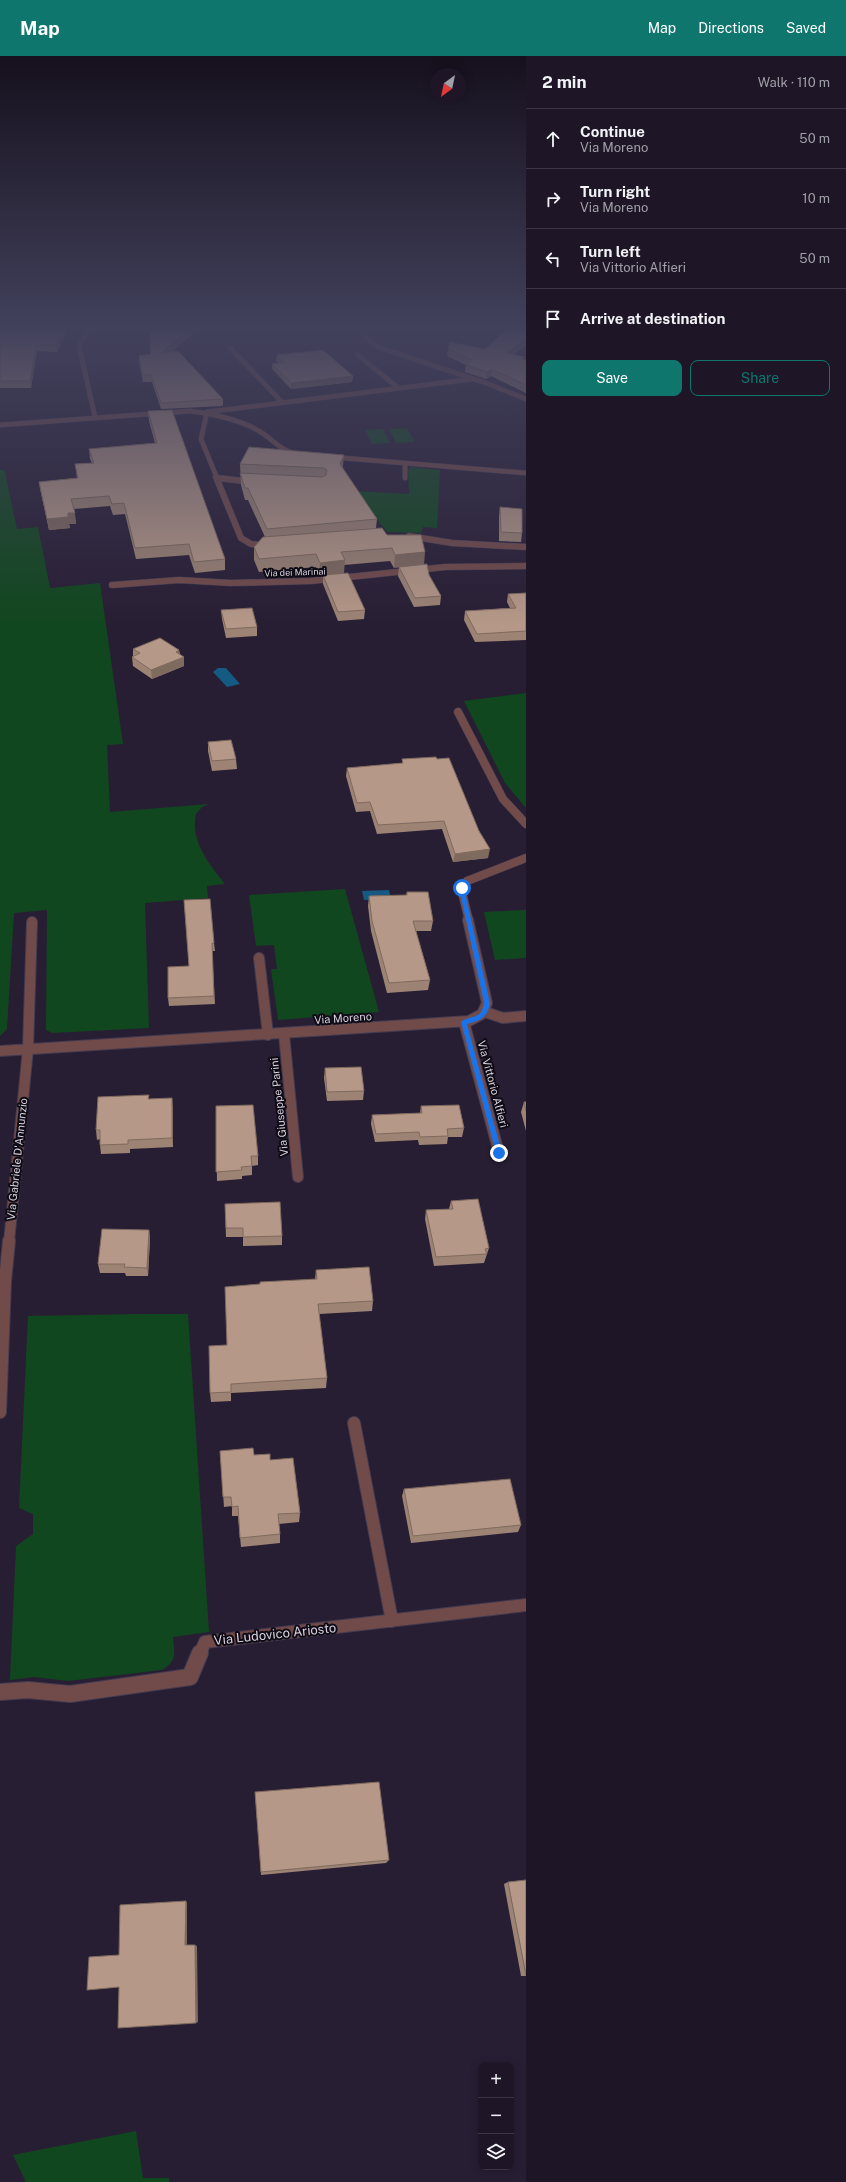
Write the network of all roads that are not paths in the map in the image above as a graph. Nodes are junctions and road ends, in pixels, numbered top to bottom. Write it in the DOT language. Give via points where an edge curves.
graph roads {
  1 [pos="205,425"];
  2 [pos="244,425"];
  3 [pos="297,454"];
  4 [pos="328,457"];
  5 [pos="405,463"];
  6 [pos="526,473"];
  7 [pos="217,478"];
  8 [pos="406,478"];
  9 [pos="257,482"];
  10 [pos="400,535"];
  11 [pos="276,545"];
  12 [pos="526,547"];
  13 [pos="526,566"];
  14 [pos="112,585"];
  15 [pos="458,712"];
  16 [pos="526,824"];
  17 [pos="526,858"];
  18 [pos="32,922"];
  19 [pos="259,958"];
  20 [pos="486,1012"];
  21 [pos="526,1016"];
  22 [pos="464,1022"];
  23 [pos="268,1034"];
  24 [pos="284,1034"];
  25 [pos="28,1050"];
  26 [pos="0,1051"];
  27 [pos="499,1153"];
  28 [pos="298,1177"];
  29 [pos="0,1412"];
  30 [pos="354,1423"];
  31 [pos="526,1605"];
  32 [pos="392,1621"];
  33 [pos="0,1692"];
  1 -- 7 [label="street" via="201,439"];
  2 -- 3 [label="street" via="260,431 282,451"];
  4 -- 5 [label="street"];
  5 -- 6 [label="street"];
  5 -- 8 [label="street"];
  7 -- 9 [label="street"];
  7 -- 11 [label="street" via="241,538 259,545"];
  10 -- 12 [label="street" via="452,543"];
  13 -- 14 [label="street, Via dei Marinai" via="431,568 311,580 231,583 179,580"];
  15 -- 16 [label="street" via="503,799"];
  17 -- 20 [label="street" via="467,881 462,888 487,1003"];
  18 -- 25 [label="street, Via Gabriele D'Annunzio"];
  19 -- 23 [label="street"];
  20 -- 21 [label="street" via="503,1018"];
  20 -- 22 [label="street, Via Moreno" via="477,1019"];
  22 -- 24 [label="street, Via Moreno"];
  22 -- 27 [label="street, Via Vittorio Alfieri"];
  23 -- 24 [label="street, Via Moreno"];
  23 -- 25 [label="street, Via Moreno"];
  24 -- 28 [label="street, Via Giuseppe Parini"];
  25 -- 26 [label="street, Via Moreno"];
  25 -- 29 [label="street, Via Gabriele D'Annunzio" via="6,1281"];
  30 -- 32 [label="street"];
  31 -- 32 [label="street, Via Ludovico Ariosto"];
  32 -- 33 [label="street, Via Ludovico Ariosto" via="205,1642 190,1677 70,1694 28,1690"];
}
